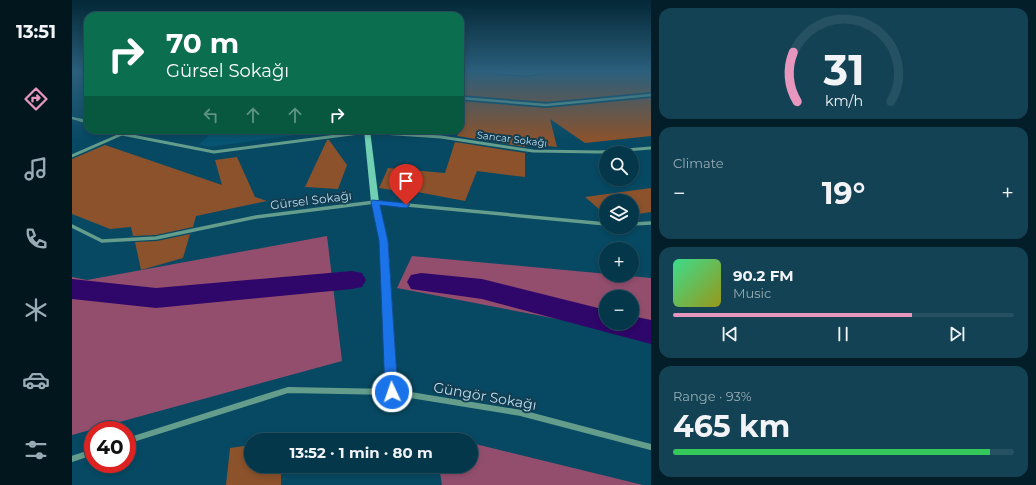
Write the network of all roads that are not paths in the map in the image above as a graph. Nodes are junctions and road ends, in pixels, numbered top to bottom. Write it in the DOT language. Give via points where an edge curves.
graph roads {
  1 [pos="651,95"];
  2 [pos="464,98"];
  3 [pos="72,118"];
  4 [pos="84,121"];
  5 [pos="122,134"];
  6 [pos="345,134"];
  7 [pos="367,134"];
  8 [pos="404,134"];
  9 [pos="651,148"];
  10 [pos="72,156"];
  11 [pos="375,202"];
  12 [pos="599,223"];
  13 [pos="651,223"];
  14 [pos="639,224"];
  15 [pos="72,226"];
  16 [pos="392,392"];
  17 [pos="136,438"];
  18 [pos="651,448"];
  19 [pos="84,455"];
  20 [pos="72,459"];
  1 -- 2 [label="street" via="546,105"];
  3 -- 4 [label="street"];
  5 -- 6 [label="street, Sancar Sokağı" via="214,152"];
  5 -- 10 [label="street"];
  7 -- 11 [label="street"];
  8 -- 9 [label="street, Sancar Sokağı" via="533,151 600,152"];
  11 -- 12 [label="street, Gürsel Sokağı"];
  11 -- 15 [label="street, Gürsel Sokağı" via="256,218 156,238 102,241"];
  11 -- 16 [label="street" via="384,241"];
  13 -- 14 [label="street"];
  16 -- 17 [label="street, Güngör Sokağı" via="288,390"];
  16 -- 18 [label="street, Güngör Sokağı" via="521,413"];
  19 -- 20 [label="street"];
}
